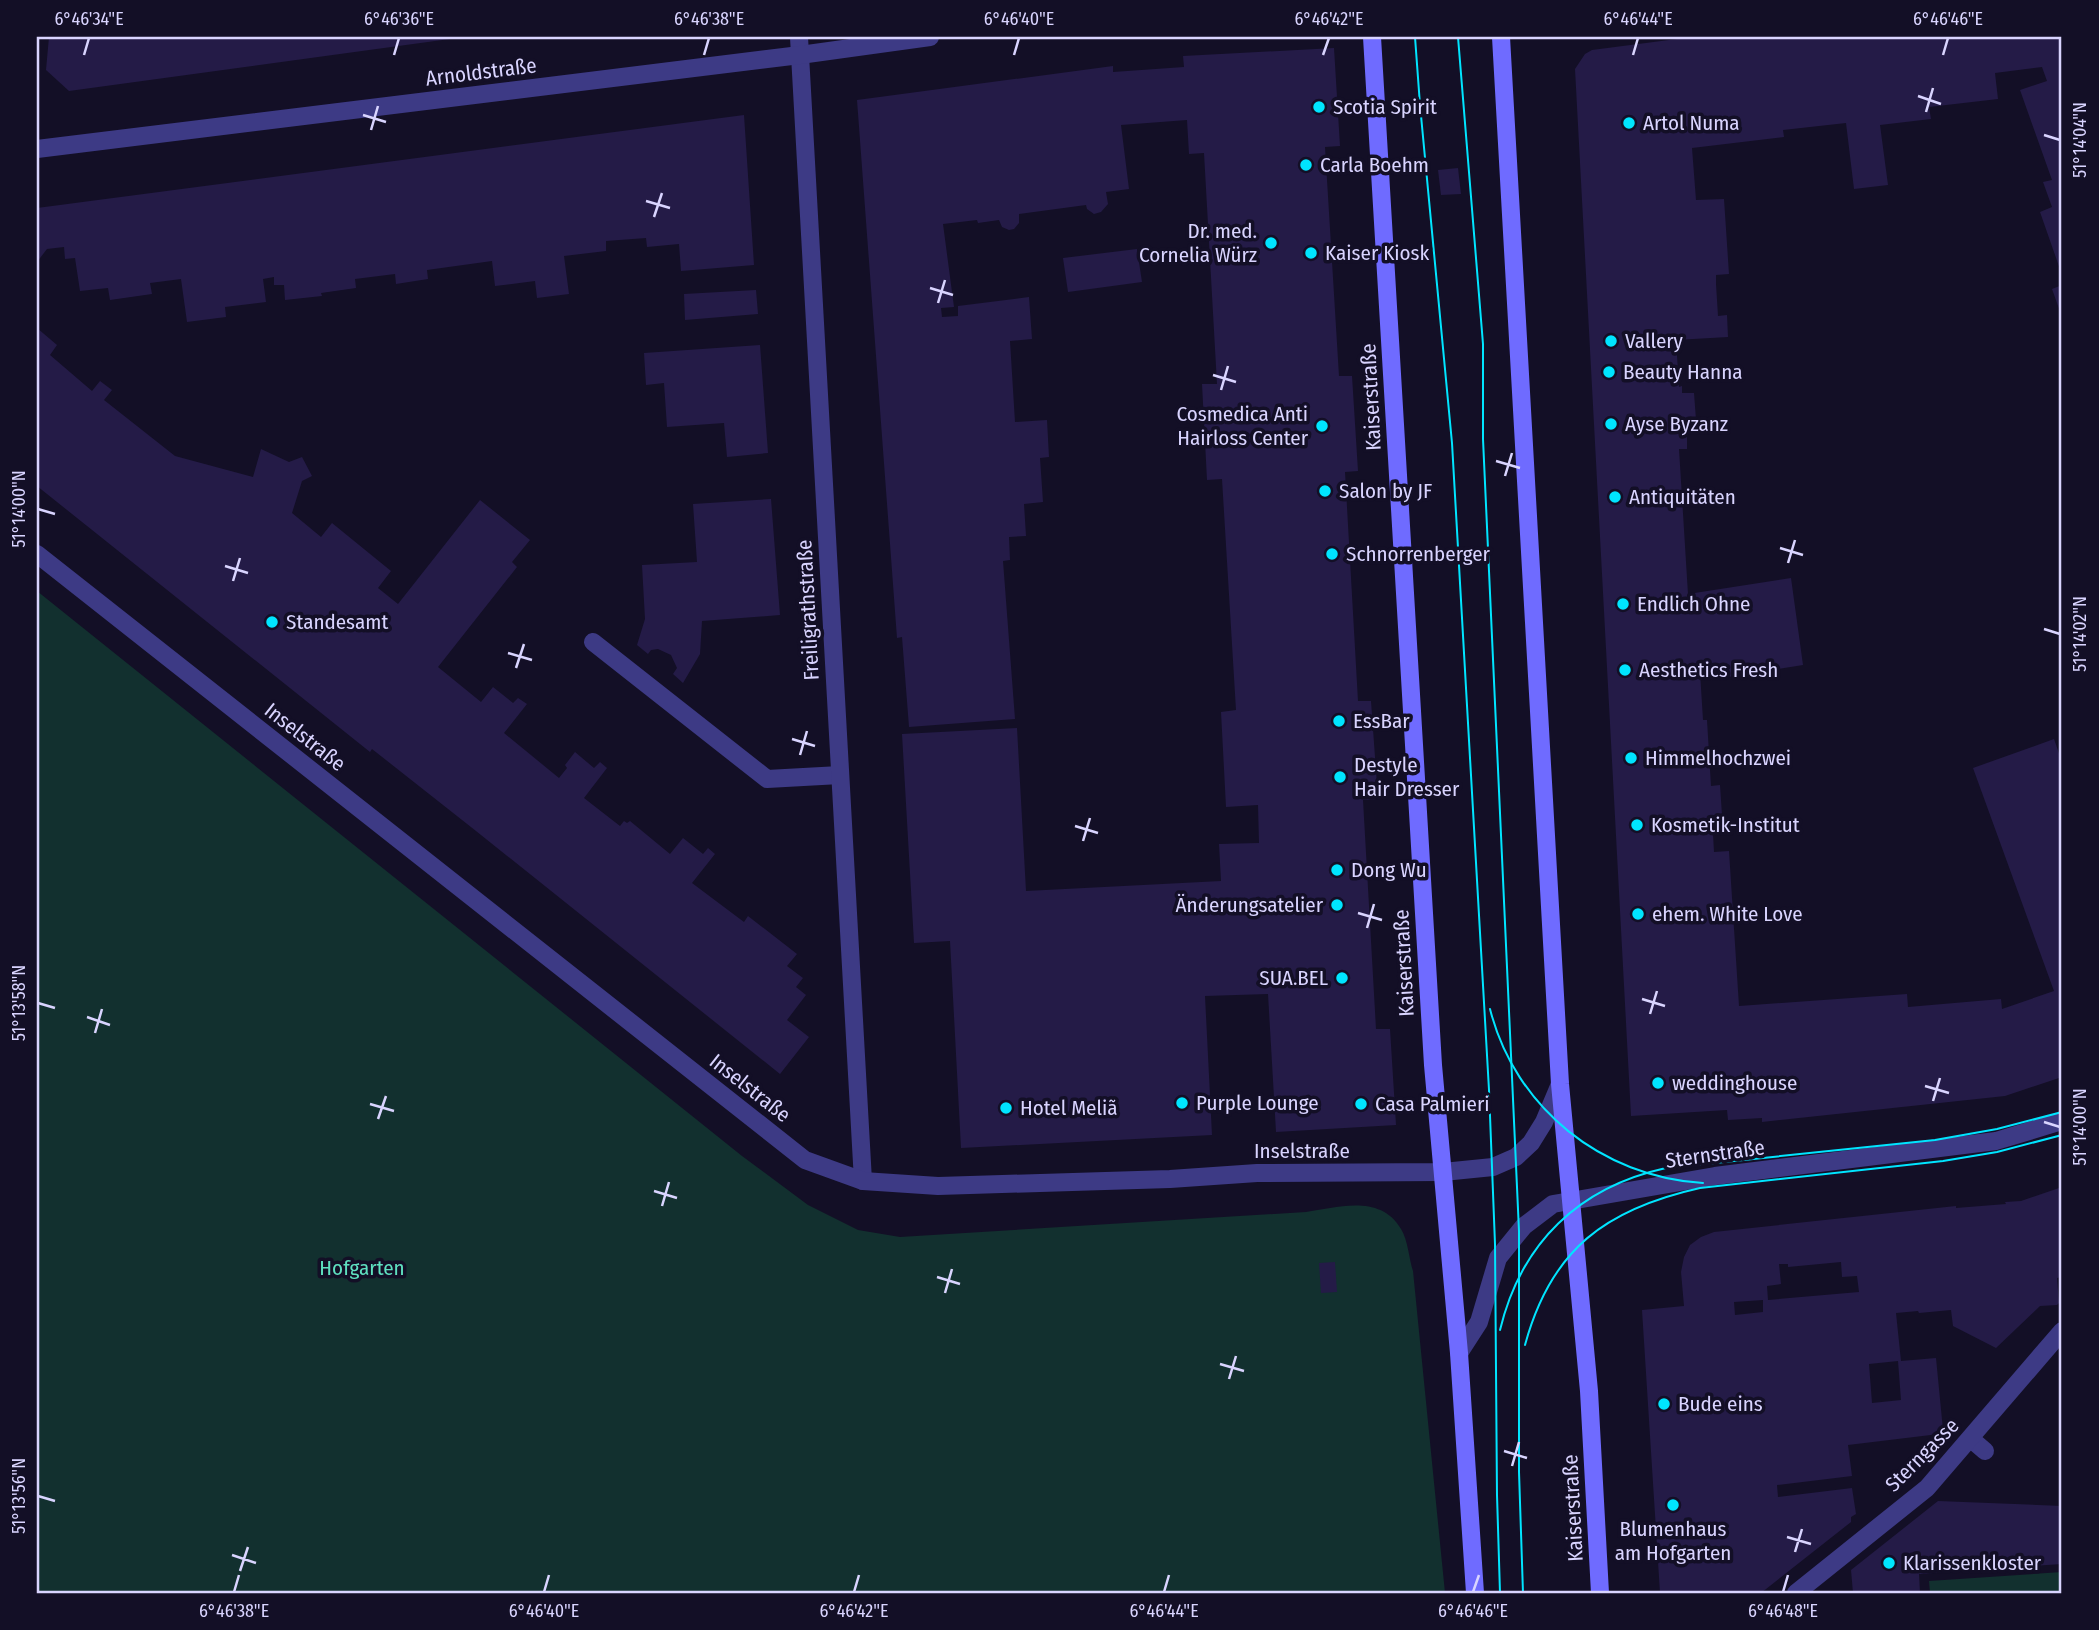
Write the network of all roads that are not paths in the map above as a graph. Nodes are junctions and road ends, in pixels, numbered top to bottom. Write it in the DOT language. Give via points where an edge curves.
graph roads {
  1 [pos="799,37"];
  2 [pos="930,37"];
  3 [pos="1372,37"];
  4 [pos="1501,37"];
  5 [pos="800,55"];
  6 [pos="37,149"];
  7 [pos="37,554"];
  8 [pos="593,642"];
  9 [pos="840,775"];
  10 [pos="1560,1084"];
  11 [pos="2062,1121"];
  12 [pos="1443,1172"];
  13 [pos="863,1181"];
  14 [pos="1572,1199"];
  15 [pos="2062,1331"];
  16 [pos="1459,1353"];
  17 [pos="1475,1593"];
  18 [pos="1600,1593"];
  19 [pos="1796,1593"];
  1 -- 5 [label="street, Freiligrathstraße"];
  2 -- 5 [label="street, Arnoldstraße"];
  3 -- 12 [label="main road, Kaiserstraße"];
  4 -- 10 [label="main road, Kaiserstraße"];
  5 -- 6 [label="street, Arnoldstraße"];
  5 -- 9 [label="street, Freiligrathstraße"];
  7 -- 13 [label="street, Inselstraße" via="805,1160"];
  8 -- 9 [label="street" via="767,779"];
  9 -- 13 [label="street, Freiligrathstraße"];
  10 -- 12 [label="street, Inselstraße" via="1544,1122 1516,1157 1493,1167"];
  10 -- 14 [label="main road, Kaiserstraße"];
  11 -- 14 [label="street, Sternstraße" via="1996,1141 1714,1176"];
  12 -- 13 [label="street, Inselstraße" via="1257,1173 938,1186"];
  12 -- 16 [label="main road, Kaiserstraße"];
  14 -- 16 [label="street, Sternstraße" via="1553,1204 1524,1226 1498,1258 1479,1322"];
  14 -- 18 [label="main road, Kaiserstraße"];
  15 -- 19 [label="street, Sterngasse" via="1978,1445"];
  16 -- 17 [label="main road, Kaiserstraße"];
}
